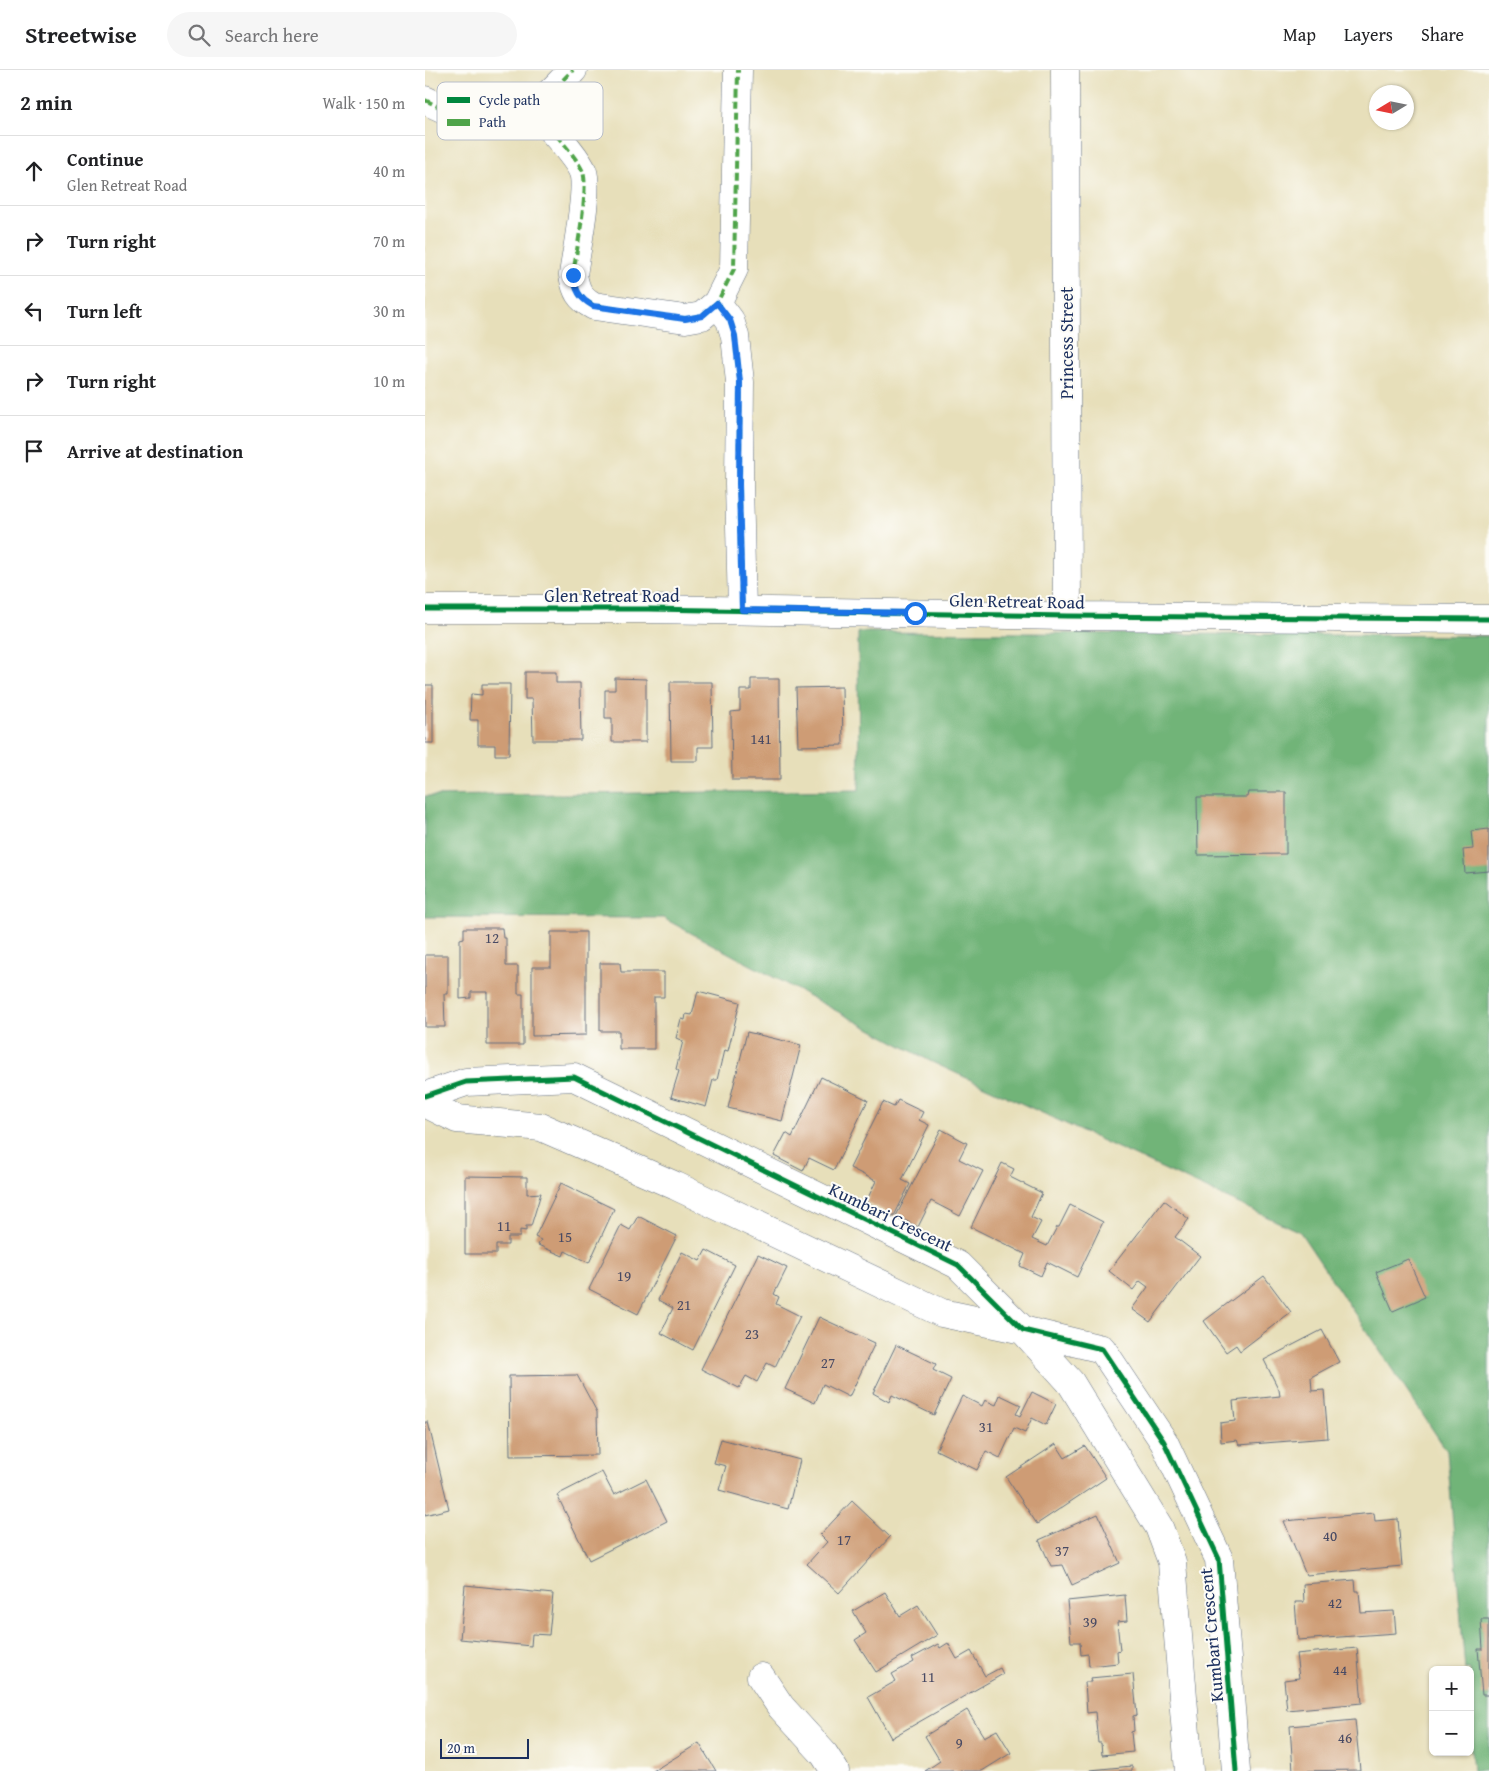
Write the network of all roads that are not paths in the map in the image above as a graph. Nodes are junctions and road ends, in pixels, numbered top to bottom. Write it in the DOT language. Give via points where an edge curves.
graph roads {
  1 [pos="573,70"];
  2 [pos="738,70"];
  3 [pos="1065,70"];
  4 [pos="560,82"];
  5 [pos="425,100"];
  6 [pos="437,105"];
  7 [pos="560,140"];
  8 [pos="717,303"];
  9 [pos="425,609"];
  10 [pos="742,610"];
  11 [pos="1067,616"];
  12 [pos="1489,619"];
  13 [pos="425,1096"];
  14 [pos="425,1103"];
  15 [pos="1023,1330"];
  16 [pos="761,1677"];
  17 [pos="835,1771"];
  18 [pos="1189,1771"];
  19 [pos="1236,1771"];
  1 -- 4 [label="street"];
  2 -- 8 [label="street" via="734,269"];
  3 -- 11 [label="street, Princess Street"];
  5 -- 6 [label="street"];
  7 -- 8 [label="street" via="583,172 585,192 573,275 583,300 593,306 685,319 702,316"];
  8 -- 10 [label="street" via="730,320 735,336 740,382"];
  9 -- 10 [label="street, Glen Retreat Road"];
  10 -- 11 [label="street, Glen Retreat Road"];
  11 -- 12 [label="street, Glen Retreat Road"];
  13 -- 15 [label="street, Kumbari Crescent" via="466,1082 574,1076 958,1265"];
  14 -- 15 [label="street, Kumbari Crescent" via="457,1119 541,1127 676,1186 942,1313"];
  15 -- 18 [label="street, Kumbari Crescent" via="1071,1383 1159,1526 1172,1562"];
  15 -- 19 [label="street, Kumbari Crescent" via="1101,1348 1164,1442 1219,1559"];
  16 -- 17 [label="street" via="781,1707 824,1754"];
}
